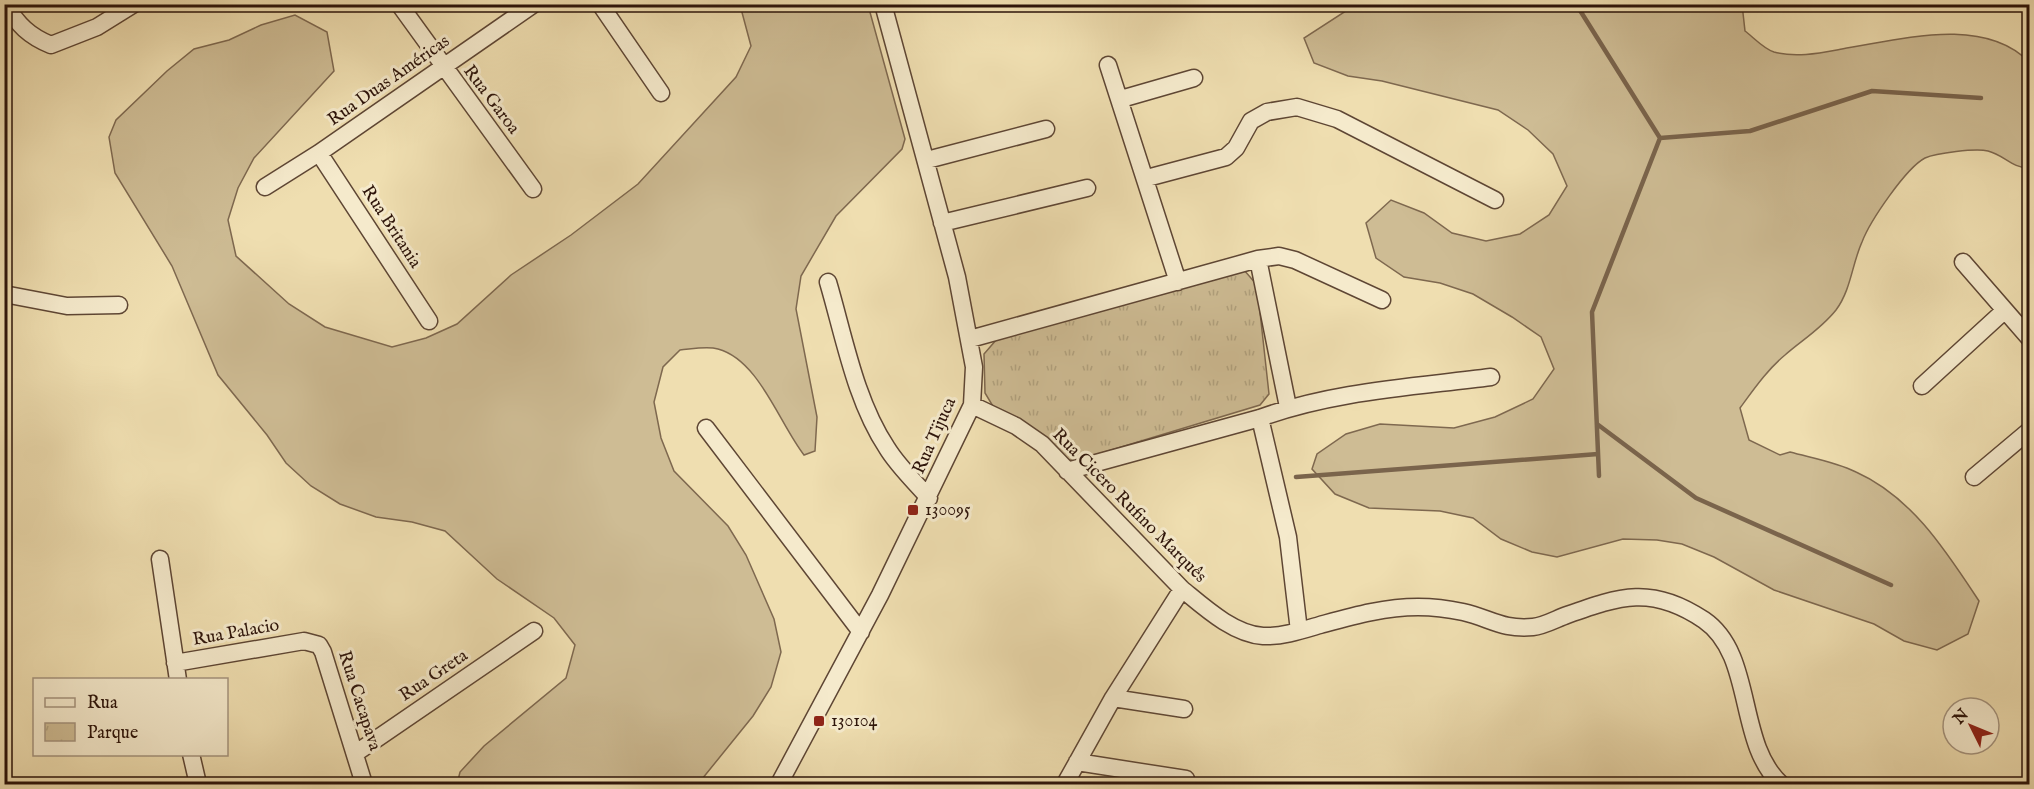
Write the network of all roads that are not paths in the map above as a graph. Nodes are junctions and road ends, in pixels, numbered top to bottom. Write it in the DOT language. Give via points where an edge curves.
graph roads {
  1 [pos="5,4"];
  2 [pos="134,4"];
  3 [pos="399,4"];
  4 [pos="534,4"];
  5 [pos="600,4"];
  6 [pos="883,4"];
  7 [pos="1108,65"];
  8 [pos="442,67"];
  9 [pos="1194,78"];
  10 [pos="661,93"];
  11 [pos="1121,99"];
  12 [pos="1046,129"];
  13 [pos="320,153"];
  14 [pos="927,160"];
  15 [pos="1147,178"];
  16 [pos="265,187"];
  17 [pos="1087,188"];
  18 [pos="532,189"];
  19 [pos="1495,200"];
  20 [pos="942,223"];
  21 [pos="1258,259"];
  22 [pos="1963,262"];
  23 [pos="828,282"];
  24 [pos="1178,282"];
  25 [pos="4,294"];
  26 [pos="1382,300"];
  27 [pos="119,305"];
  28 [pos="2004,310"];
  29 [pos="429,321"];
  30 [pos="970,339"];
  31 [pos="2030,339"];
  32 [pos="1491,377"];
  33 [pos="1922,386"];
  34 [pos="972,405"];
  35 [pos="1288,407"];
  36 [pos="1260,418"];
  37 [pos="706,428"];
  38 [pos="2030,430"];
  39 [pos="1067,471"];
  40 [pos="1974,477"];
  41 [pos="929,498"];
  42 [pos="160,558"];
  43 [pos="1182,589"];
  44 [pos="534,631"];
  45 [pos="1299,631"];
  46 [pos="861,632"];
  47 [pos="304,641"];
  48 [pos="177,671"];
  49 [pos="1113,698"];
  50 [pos="1184,709"];
  51 [pos="356,753"];
  52 [pos="191,756"];
  53 [pos="1077,762"];
  54 [pos="1185,779"];
  55 [pos="198,784"];
  56 [pos="364,784"];
  57 [pos="779,784"];
  58 [pos="1065,784"];
  59 [pos="1781,784"];
  1 -- 2 [label="street" via="18,25 33,38 51,45 97,27"];
  3 -- 8 [label="street, Rua Garoa"];
  4 -- 8 [label="street, Rua Duas Américas"];
  5 -- 10 [label="street"];
  6 -- 14 [label="street, Rua Tijuca"];
  7 -- 11 [label="street"];
  8 -- 13 [label="street, Rua Duas Américas"];
  8 -- 18 [label="street, Rua Garoa"];
  9 -- 11 [label="street"];
  11 -- 15 [label="street"];
  12 -- 14 [label="street"];
  13 -- 16 [label="street, Rua Duas Américas"];
  13 -- 29 [label="street, Rua Britania"];
  14 -- 20 [label="street, Rua Tijuca"];
  15 -- 19 [label="street" via="1226,157 1236,148 1251,121 1267,112 1297,107 1337,119"];
  15 -- 24 [label="street"];
  17 -- 20 [label="street"];
  20 -- 30 [label="street, Rua Tijuca"];
  21 -- 24 [label="street"];
  21 -- 26 [label="street" via="1279,256 1295,260"];
  21 -- 35 [label="street"];
  22 -- 28 [label="street"];
  23 -- 41 [label="street" via="857,380 879,435 887,450"];
  24 -- 30 [label="street"];
  25 -- 27 [label="street" via="67,306"];
  28 -- 31 [label="street"];
  28 -- 33 [label="street"];
  30 -- 34 [label="street, Rua Tijuca" via="974,367"];
  32 -- 35 [label="street"];
  34 -- 39 [label="street, Rua Cicero Rufino Marquês" via="1016,426 1042,444"];
  34 -- 41 [label="street, Rua Tijuca"];
  35 -- 36 [label="street"];
  36 -- 39 [label="street"];
  36 -- 45 [label="street" via="1288,537"];
  37 -- 46 [label="street"];
  38 -- 40 [label="street"];
  39 -- 43 [label="street, Rua Cicero Rufino Marquês"];
  41 -- 46 [label="street, Rua Tijuca"];
  42 -- 48 [label="street"];
  43 -- 45 [label="street, Rua Cicero Rufino Marquês" via="1242,630 1262,636"];
  43 -- 49 [label="street"];
  44 -- 51 [label="street, Rua Greta"];
  45 -- 59 [label="street, Rua Cicero Rufino Marquês" via="1371,611 1417,607 1464,612 1516,629 1537,627 1613,598 1650,597 1703,620 1725,642 1760,749 1768,769"];
  46 -- 57 [label="street, Rua Tijuca"];
  47 -- 48 [label="street, Rua Palacio"];
  47 -- 51 [label="street, Rua Cacapava" via="312,641 323,652"];
  49 -- 50 [label="street"];
  49 -- 53 [label="street"];
  51 -- 56 [label="street, Rua Cacapava"];
  52 -- 55 [label="street"];
  53 -- 54 [label="street"];
  53 -- 58 [label="street"];
}
